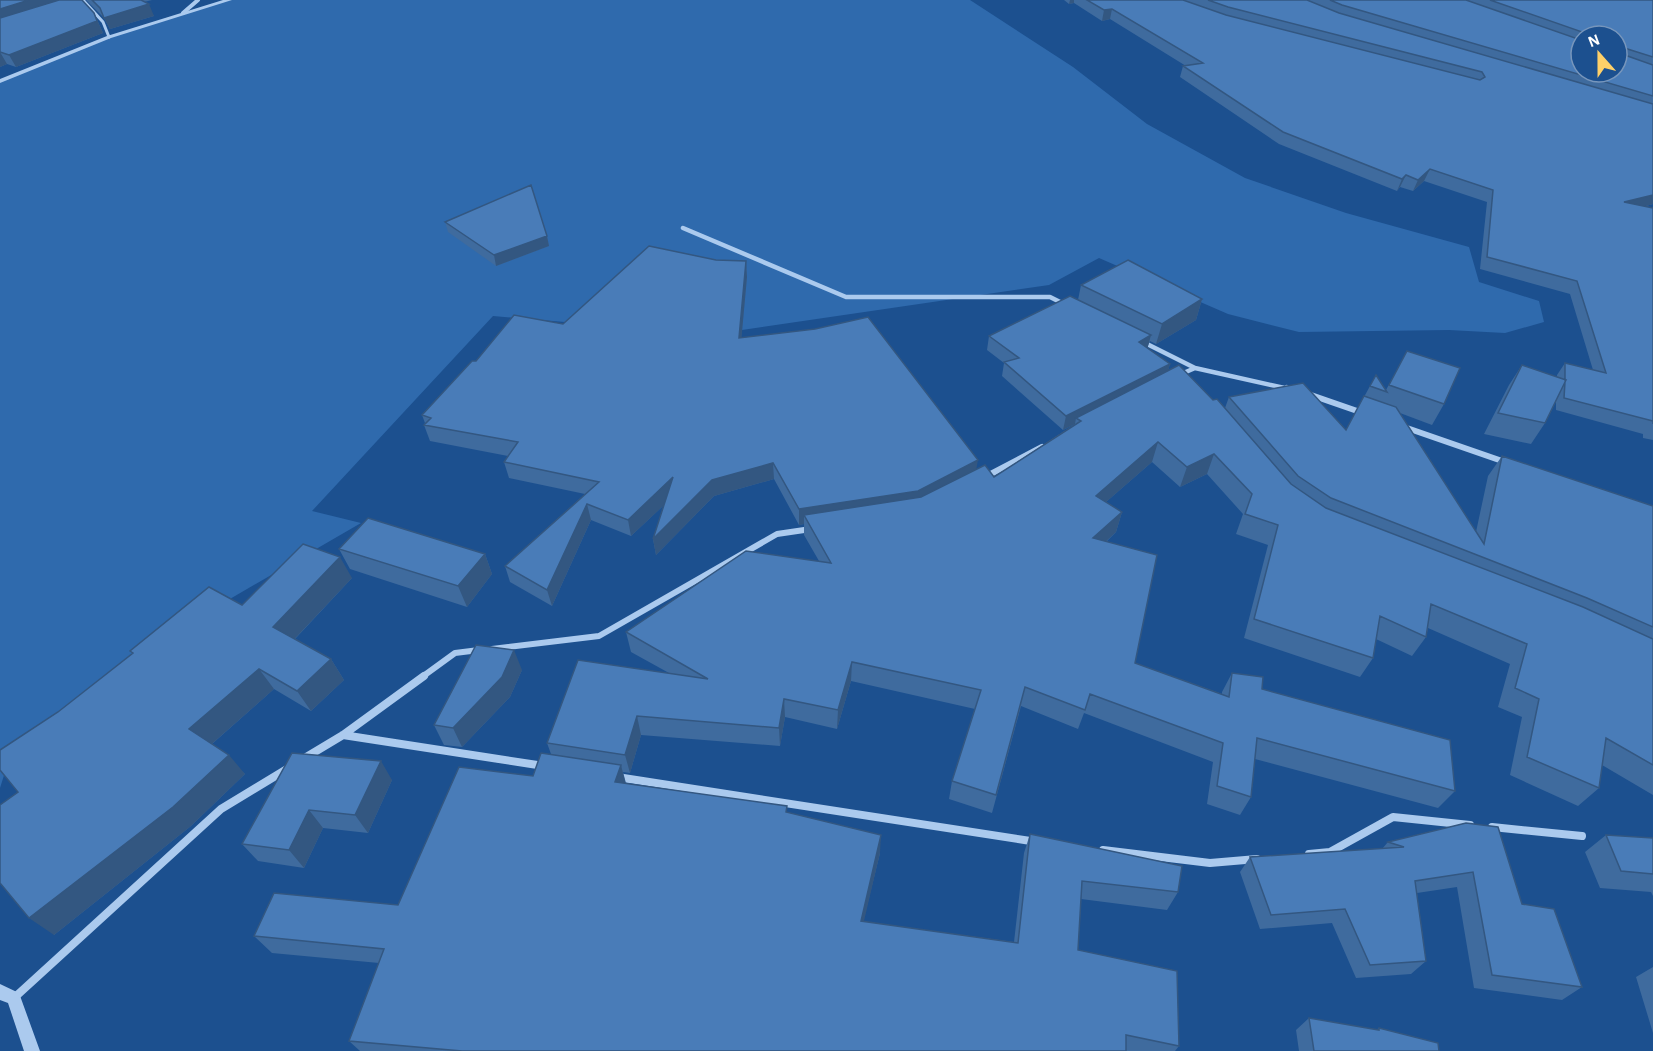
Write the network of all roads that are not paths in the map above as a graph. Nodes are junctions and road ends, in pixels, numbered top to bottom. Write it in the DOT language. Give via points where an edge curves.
graph roads {
  1 [pos="83,0"];
  2 [pos="198,0"];
  3 [pos="229,0"];
  4 [pos="73,4"];
  5 [pos="183,13"];
  6 [pos="109,37"];
  7 [pos="0,81"];
  8 [pos="683,228"];
  9 [pos="1071,307"];
  10 [pos="1133,337"];
  11 [pos="1195,368"];
  12 [pos="1179,375"];
  13 [pos="1169,380"];
  14 [pos="1187,384"];
  15 [pos="1296,390"];
  16 [pos="1306,394"];
  17 [pos="1372,416"];
  18 [pos="1394,423"];
  19 [pos="1054,441"];
  20 [pos="1513,465"];
  21 [pos="980,479"];
  22 [pos="824,527"];
  23 [pos="343,735"];
  24 [pos="555,768"];
  25 [pos="602,775"];
  26 [pos="1476,826"];
  27 [pos="1488,827"];
  28 [pos="1582,836"];
  29 [pos="1046,843"];
  30 [pos="1093,849"];
  31 [pos="1297,855"];
  32 [pos="1264,858"];
  33 [pos="7,995"];
  34 [pos="32,1051"];
  1 -- 4 [label="street"];
  1 -- 6 [label="lane" via="103,22"];
  2 -- 5 [label="street"];
  3 -- 5 [label="street"];
  5 -- 6 [label="street"];
  6 -- 7 [label="street"];
  8 -- 9 [label="street" via="846,297 1050,297"];
  10 -- 11 [label="street"];
  11 -- 12 [label="street"];
  11 -- 15 [label="street"];
  12 -- 13 [label="street"];
  12 -- 14 [label="street"];
  16 -- 17 [label="street"];
  18 -- 20 [label="street"];
  19 -- 21 [label="street"];
  22 -- 23 [label="street" via="777,534 599,636 455,653"];
  23 -- 24 [label="street"];
  23 -- 33 [label="street" via="221,809"];
  25 -- 29 [label="street"];
  26 -- 31 [label="street" via="1393,817 1330,852"];
  27 -- 28 [label="street"];
  30 -- 32 [label="street" via="1210,863"];
  33 -- 34 [label="street"];
}
